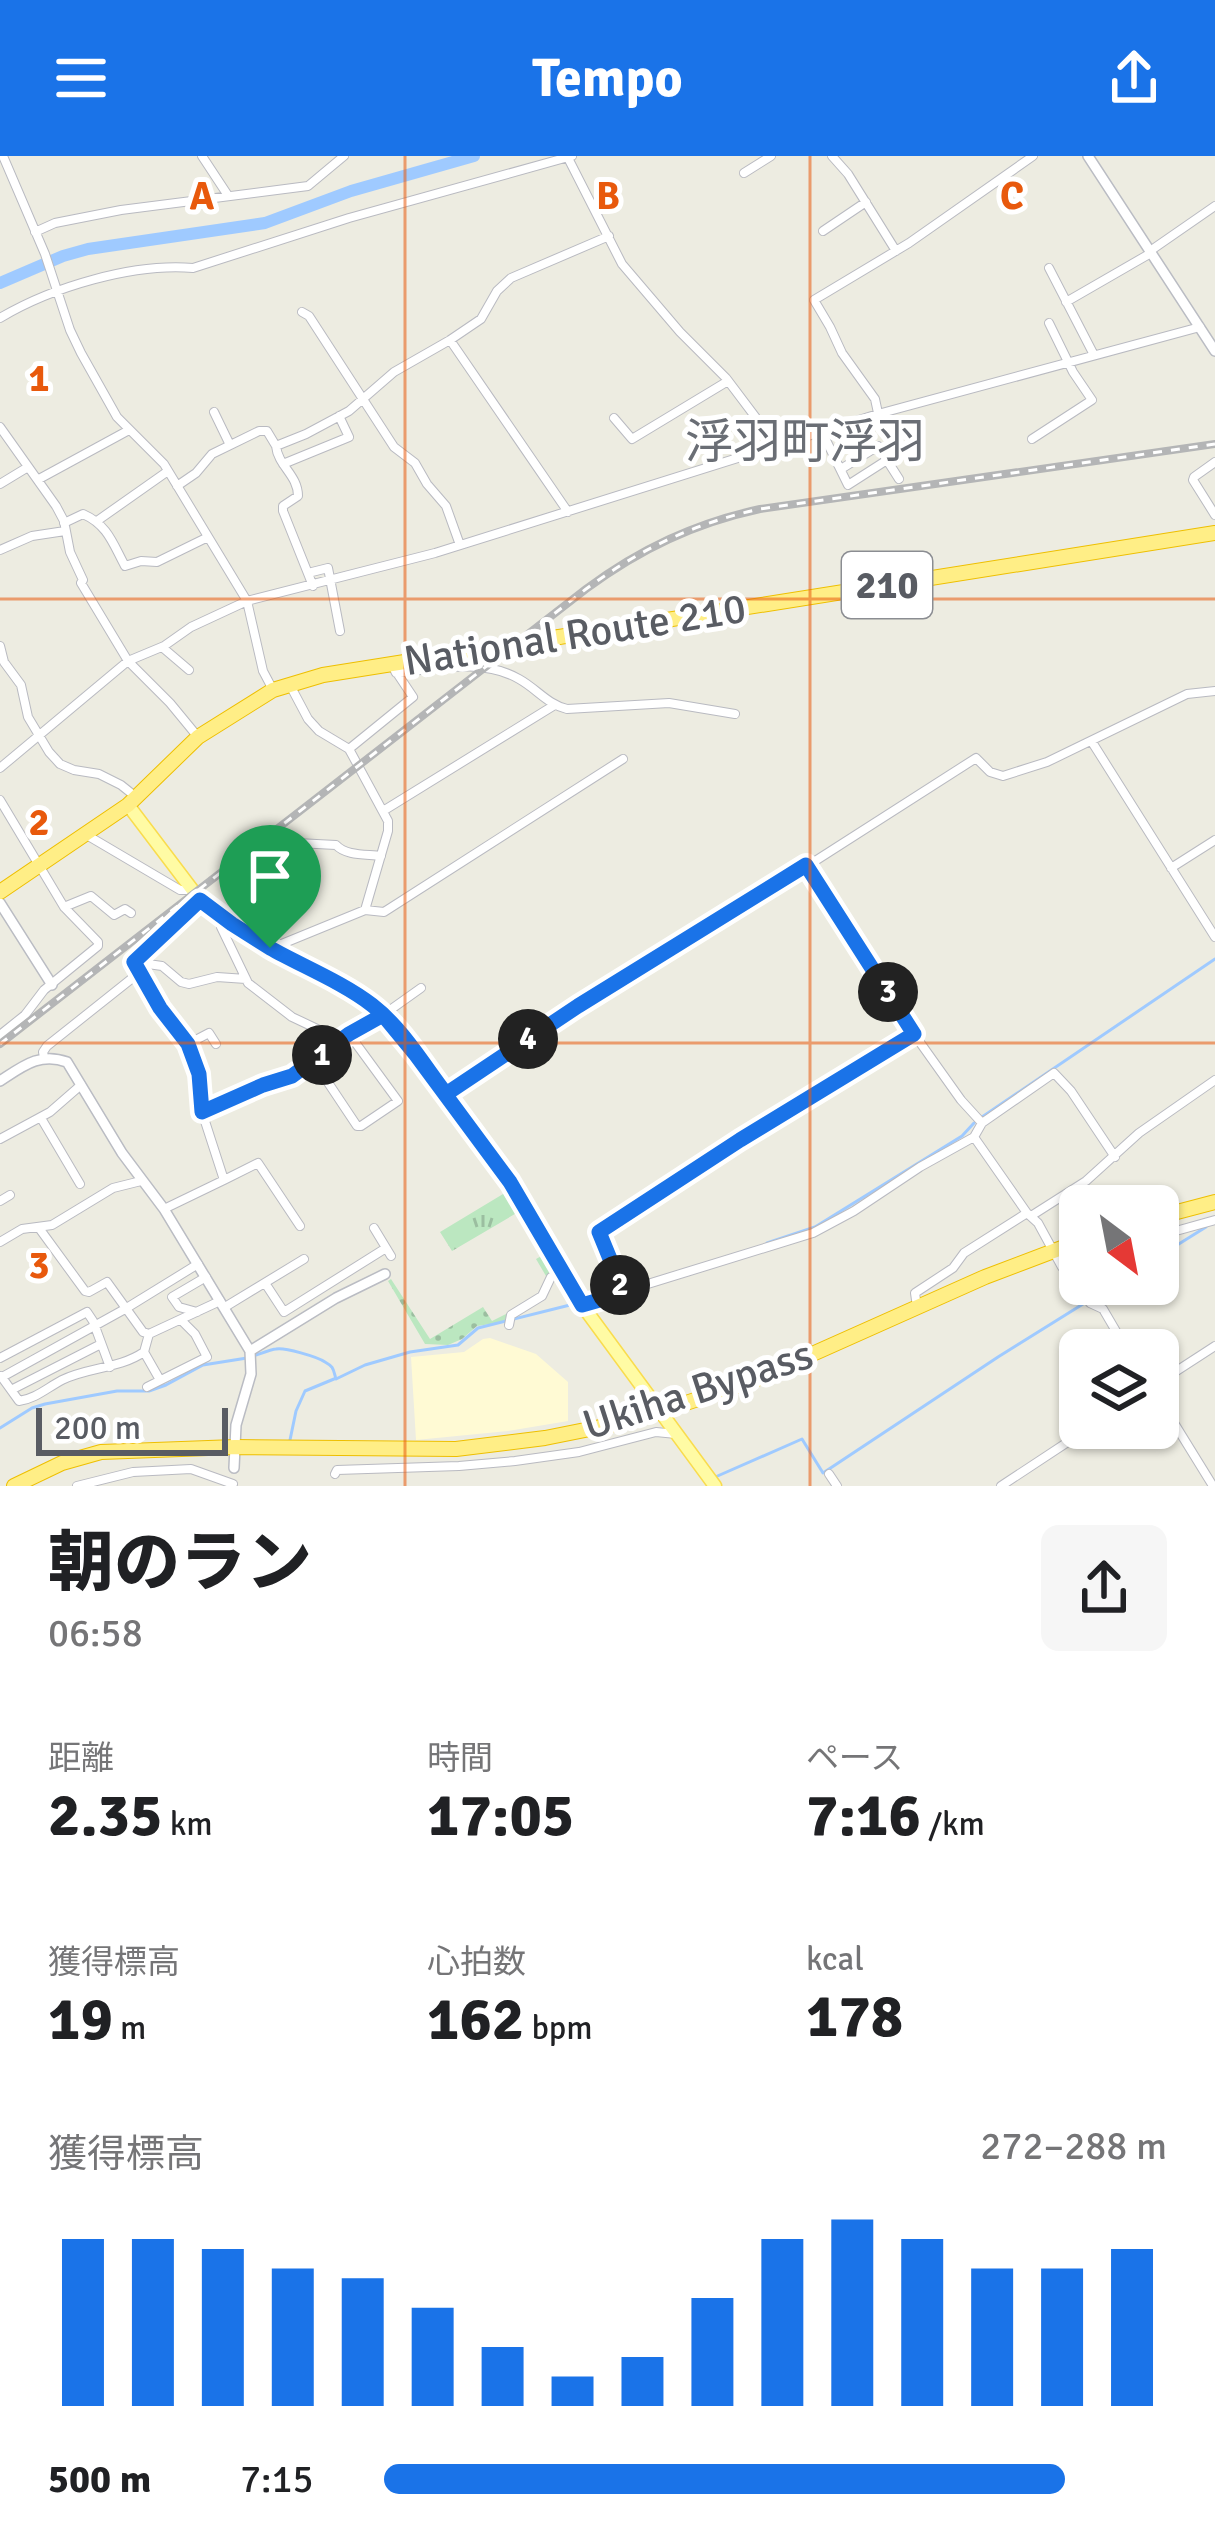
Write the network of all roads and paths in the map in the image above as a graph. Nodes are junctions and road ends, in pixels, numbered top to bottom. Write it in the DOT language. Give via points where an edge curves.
graph roads {
  1 [pos="2,156"];
  2 [pos="202,156"];
  3 [pos="344,156"];
  4 [pos="772,156"];
  5 [pos="832,156"];
  6 [pos="1033,156"];
  7 [pos="1088,156"];
  8 [pos="570,157"];
  9 [pos="744,173"];
  10 [pos="227,194"];
  11 [pos="866,202"];
  12 [pos="1215,206"];
  13 [pos="823,231"];
  14 [pos="35,232"];
  15 [pos="609,236"];
  16 [pos="896,251"];
  17 [pos="1150,252"];
  18 [pos="1049,268"];
  19 [pos="58,292"];
  20 [pos="1066,302"];
  21 [pos="302,312"];
  22 [pos="0,318"];
  23 [pos="1049,323"];
  24 [pos="1200,327"];
  25 [pos="450,340"];
  26 [pos="1213,343"];
  27 [pos="1094,355"];
  28 [pos="1068,362"];
  29 [pos="728,381"];
  30 [pos="362,400"];
  31 [pos="214,412"];
  32 [pos="878,413"];
  33 [pos="339,416"];
  34 [pos="614,418"];
  35 [pos="0,427"];
  36 [pos="129,430"];
  37 [pos="822,432"];
  38 [pos="1032,440"];
  39 [pos="230,445"];
  40 [pos="276,446"];
  41 [pos="773,449"];
  42 [pos="887,460"];
  43 [pos="1215,463"];
  44 [pos="283,464"];
  45 [pos="28,467"];
  46 [pos="841,469"];
  47 [pos="168,471"];
  48 [pos="898,478"];
  49 [pos="38,479"];
  50 [pos="0,484"];
  51 [pos="177,486"];
  52 [pos="568,512"];
  53 [pos="1215,515"];
  54 [pos="97,521"];
  55 [pos="64,527"];
  56 [pos="1215,533"];
  57 [pos="208,538"];
  58 [pos="460,545"];
  59 [pos="0,550"];
  60 [pos="308,573"];
  61 [pos="331,581"];
  62 [pos="313,586"];
  63 [pos="247,601"];
  64 [pos="340,631"];
  65 [pos="0,646"];
  66 [pos="162,647"];
  67 [pos="128,661"];
  68 [pos="394,668"];
  69 [pos="189,670"];
  70 [pos="289,683"];
  71 [pos="273,690"];
  72 [pos="1215,691"];
  73 [pos="553,706"];
  74 [pos="735,714"];
  75 [pos="39,735"];
  76 [pos="198,737"];
  77 [pos="1092,742"];
  78 [pos="349,749"];
  79 [pos="622,759"];
  80 [pos="0,768"];
  81 [pos="0,800"];
  82 [pos="133,801"];
  83 [pos="383,811"];
  84 [pos="84,833"];
  85 [pos="1215,840"];
  86 [pos="297,843"];
  87 [pos="381,856"];
  88 [pos="806,865"];
  89 [pos="38,866"];
  90 [pos="1171,868"];
  91 [pos="0,892"];
  92 [pos="195,895"];
  93 [pos="0,903"];
  94 [pos="64,907"];
  95 [pos="365,910"];
  96 [pos="131,913"];
  97 [pos="226,920"];
  98 [pos="1215,937"];
  99 [pos="270,948"];
  100 [pos="134,962"];
  101 [pos="140,972"];
  102 [pos="246,980"];
  103 [pos="52,985"];
  104 [pos="421,988"];
  105 [pos="383,1015"];
  106 [pos="914,1034"];
  107 [pos="0,1035"];
  108 [pos="347,1036"];
  109 [pos="188,1044"];
  110 [pos="216,1044"];
  111 [pos="44,1057"];
  112 [pos="310,1064"];
  113 [pos="1215,1080"];
  114 [pos="0,1081"];
  115 [pos="81,1085"];
  116 [pos="446,1094"];
  117 [pos="202,1112"];
  118 [pos="41,1118"];
  119 [pos="978,1120"];
  120 [pos="974,1137"];
  121 [pos="0,1139"];
  122 [pos="1115,1157"];
  123 [pos="224,1180"];
  124 [pos="141,1181"];
  125 [pos="80,1184"];
  126 [pos="10,1195"];
  127 [pos="0,1201"];
  128 [pos="1215,1202"];
  129 [pos="164,1209"];
  130 [pos="1179,1211"];
  131 [pos="1029,1215"];
  132 [pos="1215,1220"];
  133 [pos="300,1226"];
  134 [pos="39,1228"];
  135 [pos="374,1228"];
  136 [pos="1179,1230"];
  137 [pos="0,1242"];
  138 [pos="1059,1248"];
  139 [pos="1054,1250"];
  140 [pos="304,1259"];
  141 [pos="1059,1259"];
  142 [pos="198,1264"];
  143 [pos="349,1271"];
  144 [pos="385,1274"];
  145 [pos="562,1274"];
  146 [pos="206,1277"];
  147 [pos="265,1283"];
  148 [pos="360,1286"];
  149 [pos="624,1293"];
  150 [pos="916,1300"];
  151 [pos="223,1304"];
  152 [pos="582,1305"];
  153 [pos="1094,1305"];
  154 [pos="125,1309"];
  155 [pos="197,1312"];
  156 [pos="181,1321"];
  157 [pos="510,1322"];
  158 [pos="94,1327"];
  159 [pos="1115,1329"];
  160 [pos="149,1334"];
  161 [pos="101,1344"];
  162 [pos="1215,1346"];
  163 [pos="52,1349"];
  164 [pos="250,1351"];
  165 [pos="144,1352"];
  166 [pos="0,1358"];
  167 [pos="60,1364"];
  168 [pos="110,1366"];
  169 [pos="1179,1369"];
  170 [pos="1,1376"];
  171 [pos="67,1377"];
  172 [pos="160,1380"];
  173 [pos="147,1387"];
  174 [pos="11,1390"];
  175 [pos="662,1411"];
  176 [pos="1179,1431"];
  177 [pos="679,1435"];
  178 [pos="236,1448"];
  179 [pos="1059,1448"];
  180 [pos="234,1468"];
  181 [pos="335,1474"];
  182 [pos="829,1474"];
  183 [pos="712,1481"];
  184 [pos="233,1485"];
  185 [pos="14,1486"];
  186 [pos="77,1486"];
  187 [pos="838,1486"];
  188 [pos="1001,1486"];
  189 [pos="1213,1486"];
  1 -- 14 [label="street"];
  2 -- 10 [label="street"];
  3 -- 10 [label="street" via="308,186"];
  4 -- 9 [label="street"];
  5 -- 11 [label="street"];
  6 -- 16 [label="street"];
  7 -- 17 [label="street"];
  8 -- 15 [label="street"];
  8 -- 19 [label="street" via="193,268 112,275"];
  10 -- 14 [label="street" via="100,213"];
  11 -- 13 [label="street"];
  11 -- 16 [label="street"];
  12 -- 17 [label="street"];
  14 -- 19 [label="street"];
  15 -- 25 [label="street" via="511,278 482,319"];
  15 -- 29 [label="street" via="622,264"];
  16 -- 32 [label="street" via="814,301"];
  17 -- 20 [label="street"];
  17 -- 24 [label="street"];
  18 -- 20 [label="street"];
  19 -- 22 [label="street"];
  19 -- 36 [label="street" via="81,353"];
  20 -- 27 [label="street"];
  21 -- 30 [label="street"];
  23 -- 28 [label="street"];
  24 -- 26 [label="street"];
  24 -- 27 [label="street"];
  25 -- 30 [label="street"];
  25 -- 52 [label="street"];
  27 -- 28 [label="street"];
  28 -- 32 [label="street"];
  28 -- 38 [label="street" via="1092,400"];
  29 -- 34 [label="street" via="632,439"];
  29 -- 41 [label="street"];
  30 -- 33 [label="street"];
  30 -- 58 [label="street" via="446,506"];
  31 -- 39 [label="street"];
  32 -- 37 [label="street"];
  33 -- 40 [label="street"];
  33 -- 44 [label="street" via="349,437"];
  35 -- 45 [label="street"];
  36 -- 47 [label="street"];
  36 -- 49 [label="street"];
  37 -- 41 [label="street"];
  37 -- 46 [label="street"];
  39 -- 40 [label="street" via="267,431"];
  39 -- 51 [label="street"];
  40 -- 44 [label="street"];
  41 -- 52 [label="street"];
  42 -- 46 [label="street" via="878,446"];
  42 -- 46 [label="street" via="848,484"];
  42 -- 48 [label="street"];
  43 -- 53 [label="street" via="1193,480"];
  44 -- 60 [label="street" via="298,496 283,511"];
  45 -- 49 [label="street"];
  45 -- 50 [label="street"];
  47 -- 51 [label="street"];
  47 -- 54 [label="street"];
  49 -- 55 [label="street"];
  51 -- 57 [label="street"];
  52 -- 58 [label="street"];
  54 -- 55 [label="street" via="83,514"];
  54 -- 57 [label="street" via="125,566 157,562"];
  55 -- 59 [label="street"];
  55 -- 67 [label="street" via="82,583"];
  56 -- 68 [label="highway, National Route 210 / 210, bridge"];
  57 -- 63 [label="street"];
  58 -- 61 [label="street"];
  60 -- 61 [label="street" via="328,568"];
  60 -- 62 [label="street"];
  61 -- 62 [label="street"];
  61 -- 64 [label="street"];
  62 -- 63 [label="street"];
  63 -- 66 [label="street"];
  63 -- 71 [label="street"];
  65 -- 75 [label="street"];
  66 -- 67 [label="street"];
  66 -- 69 [label="street"];
  67 -- 75 [label="street"];
  67 -- 76 [label="street"];
  68 -- 70 [label="highway, National Route 210 / 210"];
  68 -- 73 [label="street" via="496,671"];
  68 -- 78 [label="street" via="413,698"];
  70 -- 71 [label="highway, National Route 210 / 210"];
  70 -- 78 [label="street" via="319,731"];
  71 -- 76 [label="highway, National Route 210 / 210"];
  72 -- 77 [label="street" via="1187,694"];
  73 -- 74 [label="street" via="668,704"];
  73 -- 83 [label="street"];
  75 -- 80 [label="street"];
  75 -- 82 [label="street" via="60,764 100,774"];
  76 -- 82 [label="highway, National Route 210 / 210"];
  77 -- 88 [label="street" via="1003,776 976,758"];
  77 -- 90 [label="street"];
  78 -- 83 [label="street"];
  79 -- 95 [label="street" via="384,912"];
  81 -- 89 [label="street"];
  82 -- 84 [label="highway, National Route 210 / 210"];
  82 -- 92 [label="main road"];
  83 -- 87 [label="street"];
  84 -- 89 [label="highway, National Route 210 / 210"];
  84 -- 92 [label="street"];
  85 -- 90 [label="street"];
  86 -- 87 [label="street"];
  87 -- 95 [label="street"];
  88 -- 106 [label="street"];
  88 -- 116 [label="street"];
  89 -- 91 [label="highway, National Route 210 / 210"];
  89 -- 94 [label="street"];
  90 -- 98 [label="street"];
  92 -- 97 [label="main road"];
  92 -- 100 [label="street"];
  93 -- 103 [label="street"];
  94 -- 96 [label="street" via="91,896 114,915"];
  94 -- 103 [label="street" via="98,946"];
  95 -- 99 [label="street"];
  97 -- 99 [label="main road"];
  97 -- 102 [label="street" via="221,927"];
  99 -- 105 [label="main road"];
  100 -- 101 [label="street"];
  100 -- 102 [label="street" via="162,965 189,984 217,976"];
  101 -- 109 [label="street"];
  101 -- 111 [label="street" via="47,1046"];
  102 -- 108 [label="street" via="292,1017"];
  103 -- 107 [label="street"];
  104 -- 105 [label="street"];
  105 -- 108 [label="street"];
  105 -- 116 [label="main road"];
  106 -- 119 [label="street"];
  106 -- 149 [label="street" via="599,1232"];
  108 -- 112 [label="street"];
  108 -- 112 [label="street" via="398,1101 357,1126"];
  109 -- 110 [label="street" via="209,1033"];
  109 -- 117 [label="street"];
  111 -- 114 [label="street"];
  111 -- 115 [label="street" via="67,1062"];
  112 -- 117 [label="street"];
  113 -- 122 [label="street"];
  115 -- 118 [label="street"];
  115 -- 124 [label="street"];
  116 -- 145 [label="main road" via="517,1192"];
  117 -- 123 [label="street"];
  118 -- 121 [label="street"];
  118 -- 125 [label="street"];
  119 -- 120 [label="street"];
  119 -- 122 [label="street" via="1054,1073"];
  120 -- 131 [label="street"];
  120 -- 149 [label="street" via="813,1233"];
  122 -- 131 [label="street"];
  123 -- 129 [label="street"];
  123 -- 133 [label="street" via="258,1163"];
  124 -- 129 [label="street"];
  124 -- 134 [label="street"];
  126 -- 127 [label="street"];
  128 -- 130 [label="highway"];
  129 -- 142 [label="street"];
  131 -- 139 [label="street"];
  131 -- 150 [label="street" via="964,1252"];
  132 -- 136 [label="street"];
  134 -- 137 [label="street"];
  134 -- 154 [label="street" via="85,1291 107,1282"];
  135 -- 143 [label="street" via="388,1252"];
  138 -- 139 [label="highway, Ukiha Bypass"];
  139 -- 141 [label="street"];
  139 -- 175 [label="highway, Ukiha Bypass" via="752,1381"];
  140 -- 147 [label="street"];
  142 -- 146 [label="street"];
  142 -- 154 [label="street"];
  143 -- 147 [label="street" via="284,1312"];
  143 -- 148 [label="street"];
  144 -- 148 [label="street"];
  145 -- 152 [label="main road"];
  145 -- 157 [label="street"];
  146 -- 151 [label="street"];
  146 -- 155 [label="street" via="172,1297"];
  147 -- 151 [label="street"];
  148 -- 164 [label="street"];
  149 -- 152 [label="street"];
  151 -- 155 [label="street"];
  151 -- 164 [label="street"];
  152 -- 175 [label="main road"];
  153 -- 159 [label="street"];
  154 -- 158 [label="street"];
  154 -- 160 [label="street"];
  155 -- 156 [label="street"];
  156 -- 160 [label="street"];
  156 -- 172 [label="street" via="207,1357"];
  158 -- 161 [label="street"];
  158 -- 163 [label="street"];
  158 -- 166 [label="street" via="87,1312"];
  160 -- 165 [label="street"];
  161 -- 167 [label="street"];
  161 -- 168 [label="street"];
  162 -- 169 [label="street"];
  163 -- 167 [label="street"];
  163 -- 170 [label="street"];
  164 -- 178 [label="street"];
  165 -- 168 [label="street"];
  165 -- 172 [label="street"];
  167 -- 171 [label="street"];
  167 -- 174 [label="street"];
  168 -- 171 [label="street"];
  170 -- 174 [label="street"];
  171 -- 174 [label="street" via="27,1400"];
  172 -- 173 [label="street"];
  175 -- 177 [label="main road"];
  175 -- 178 [label="highway, Ukiha Bypass" via="456,1449"];
  176 -- 189 [label="street"];
  177 -- 181 [label="street" via="656,1432 515,1461"];
  177 -- 183 [label="main road"];
  178 -- 180 [label="street"];
  178 -- 185 [label="highway, Ukiha Bypass" via="101,1452"];
  179 -- 188 [label="street"];
  180 -- 184 [label="street"];
  182 -- 187 [label="street"];
  184 -- 186 [label="street" via="191,1469"];
}
